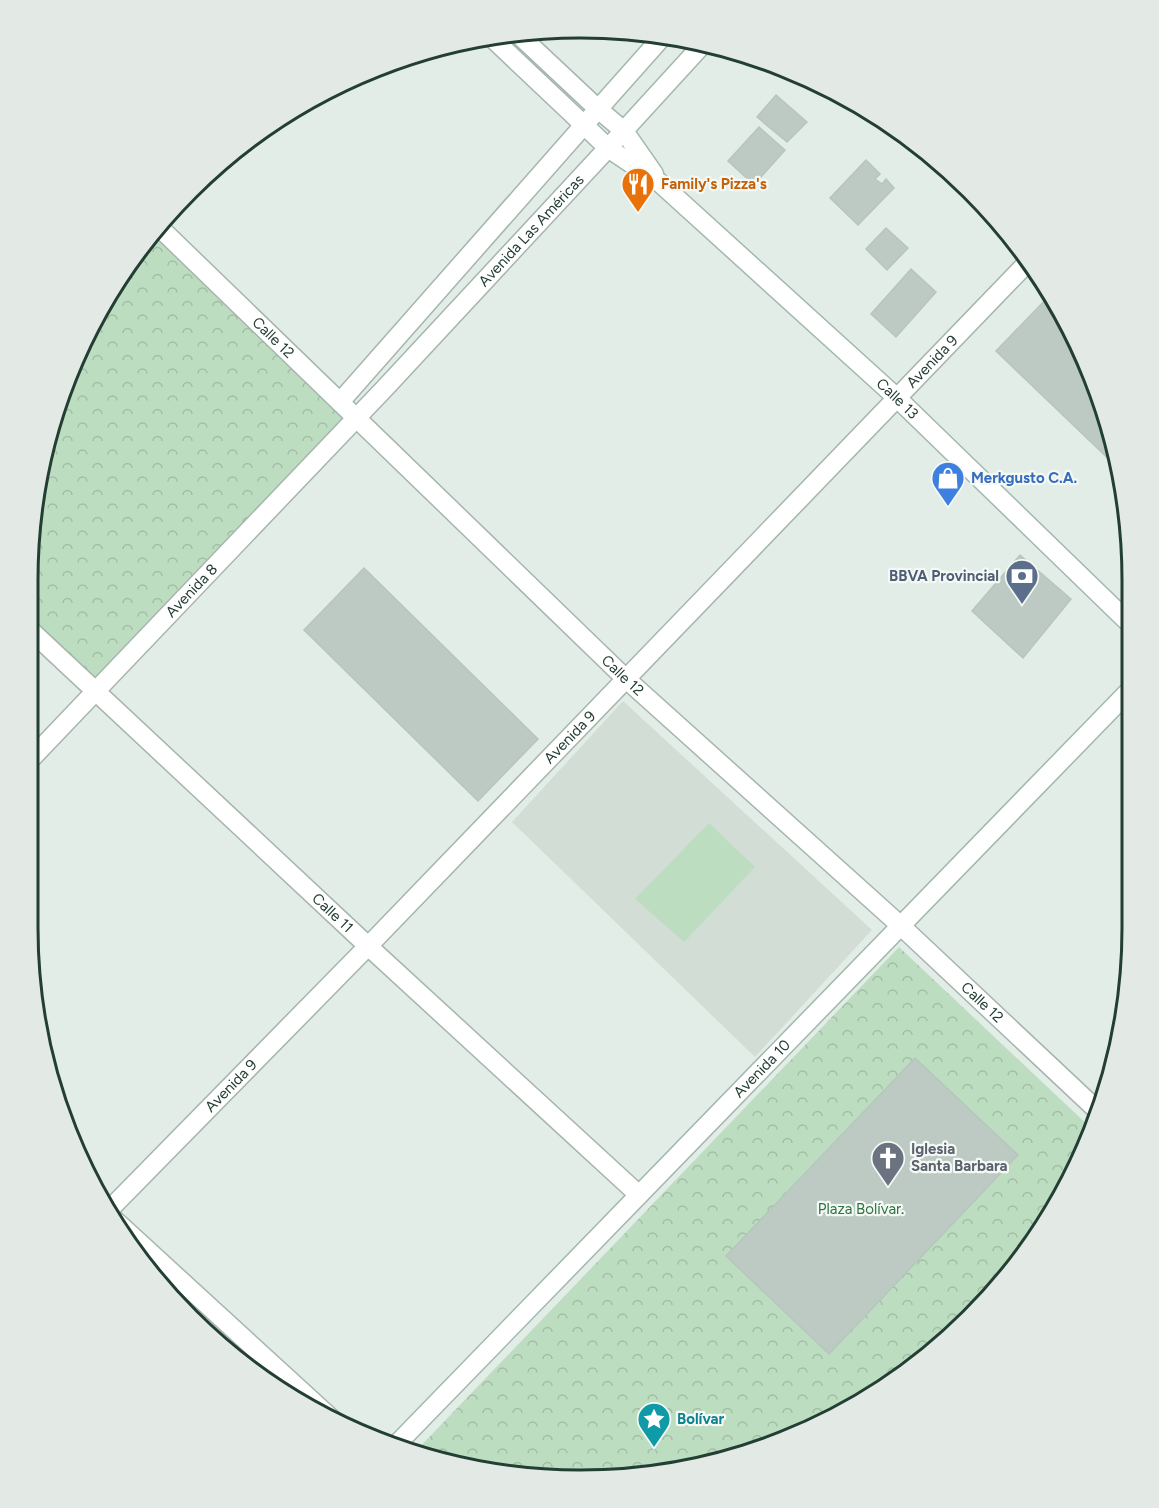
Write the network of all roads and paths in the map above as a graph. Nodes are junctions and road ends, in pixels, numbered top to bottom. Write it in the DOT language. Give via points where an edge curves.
graph roads {
  1 [pos="525,41"];
  2 [pos="657,43"];
  3 [pos="498,44"];
  4 [pos="697,51"];
  5 [pos="598,109"];
  6 [pos="584,125"];
  7 [pos="624,131"];
  8 [pos="608,148"];
  9 [pos="660,183"];
  10 [pos="164,232"];
  11 [pos="1022,268"];
  12 [pos="896,397"];
  13 [pos="340,402"];
  14 [pos="356,417"];
  15 [pos="1122,616"];
  16 [pos="38,637"];
  17 [pos="625,678"];
  18 [pos="96,692"];
  19 [pos="1122,698"];
  20 [pos="38,751"];
  21 [pos="901,926"];
  22 [pos="368,946"];
  23 [pos="1092,1105"];
  24 [pos="639,1195"];
  25 [pos="113,1205"];
  26 [pos="134,1237"];
  27 [pos="313,1401"];
  28 [pos="401,1440"];
  1 -- 5 [label="street, Calle 13"];
  2 -- 5 [label="street, Avenida Las Américas"];
  3 -- 6 [label="street, Calle 13"];
  4 -- 7 [label="street, Avenida Las Américas"];
  5 -- 6 [label="street, Avenida Las Américas"];
  5 -- 7 [label="street, Calle 13"];
  6 -- 8 [label="street, Calle 13"];
  6 -- 13 [label="street, Avenida Las Américas"];
  7 -- 8 [label="street, Avenida Las Américas"];
  7 -- 9 [label="street, Calle 13"];
  8 -- 9 [label="street, Calle 13"];
  8 -- 14 [label="street, Avenida Las Américas"];
  9 -- 12 [label="street, Calle 13"];
  10 -- 13 [label="street, Calle 12"];
  11 -- 12 [label="street, Avenida 9"];
  12 -- 15 [label="street, Calle 13"];
  12 -- 17 [label="street, Avenida 9"];
  13 -- 14 [label="street, Calle 12"];
  14 -- 17 [label="street, Calle 12"];
  14 -- 18 [label="street, Avenida 8"];
  16 -- 18 [label="street, Calle 11"];
  17 -- 21 [label="street, Calle 12"];
  17 -- 22 [label="street, Avenida 9"];
  18 -- 20 [label="street, Avenida 8"];
  18 -- 22 [label="street, Calle 11"];
  19 -- 21 [label="street, Avenida 10"];
  21 -- 23 [label="street, Calle 12"];
  21 -- 24 [label="street, Avenida 10"];
  22 -- 24 [label="street, Calle 11"];
  22 -- 25 [label="street, Avenida 9"];
  24 -- 28 [label="street, Avenida 10"];
  26 -- 27 [label="street"];
}
